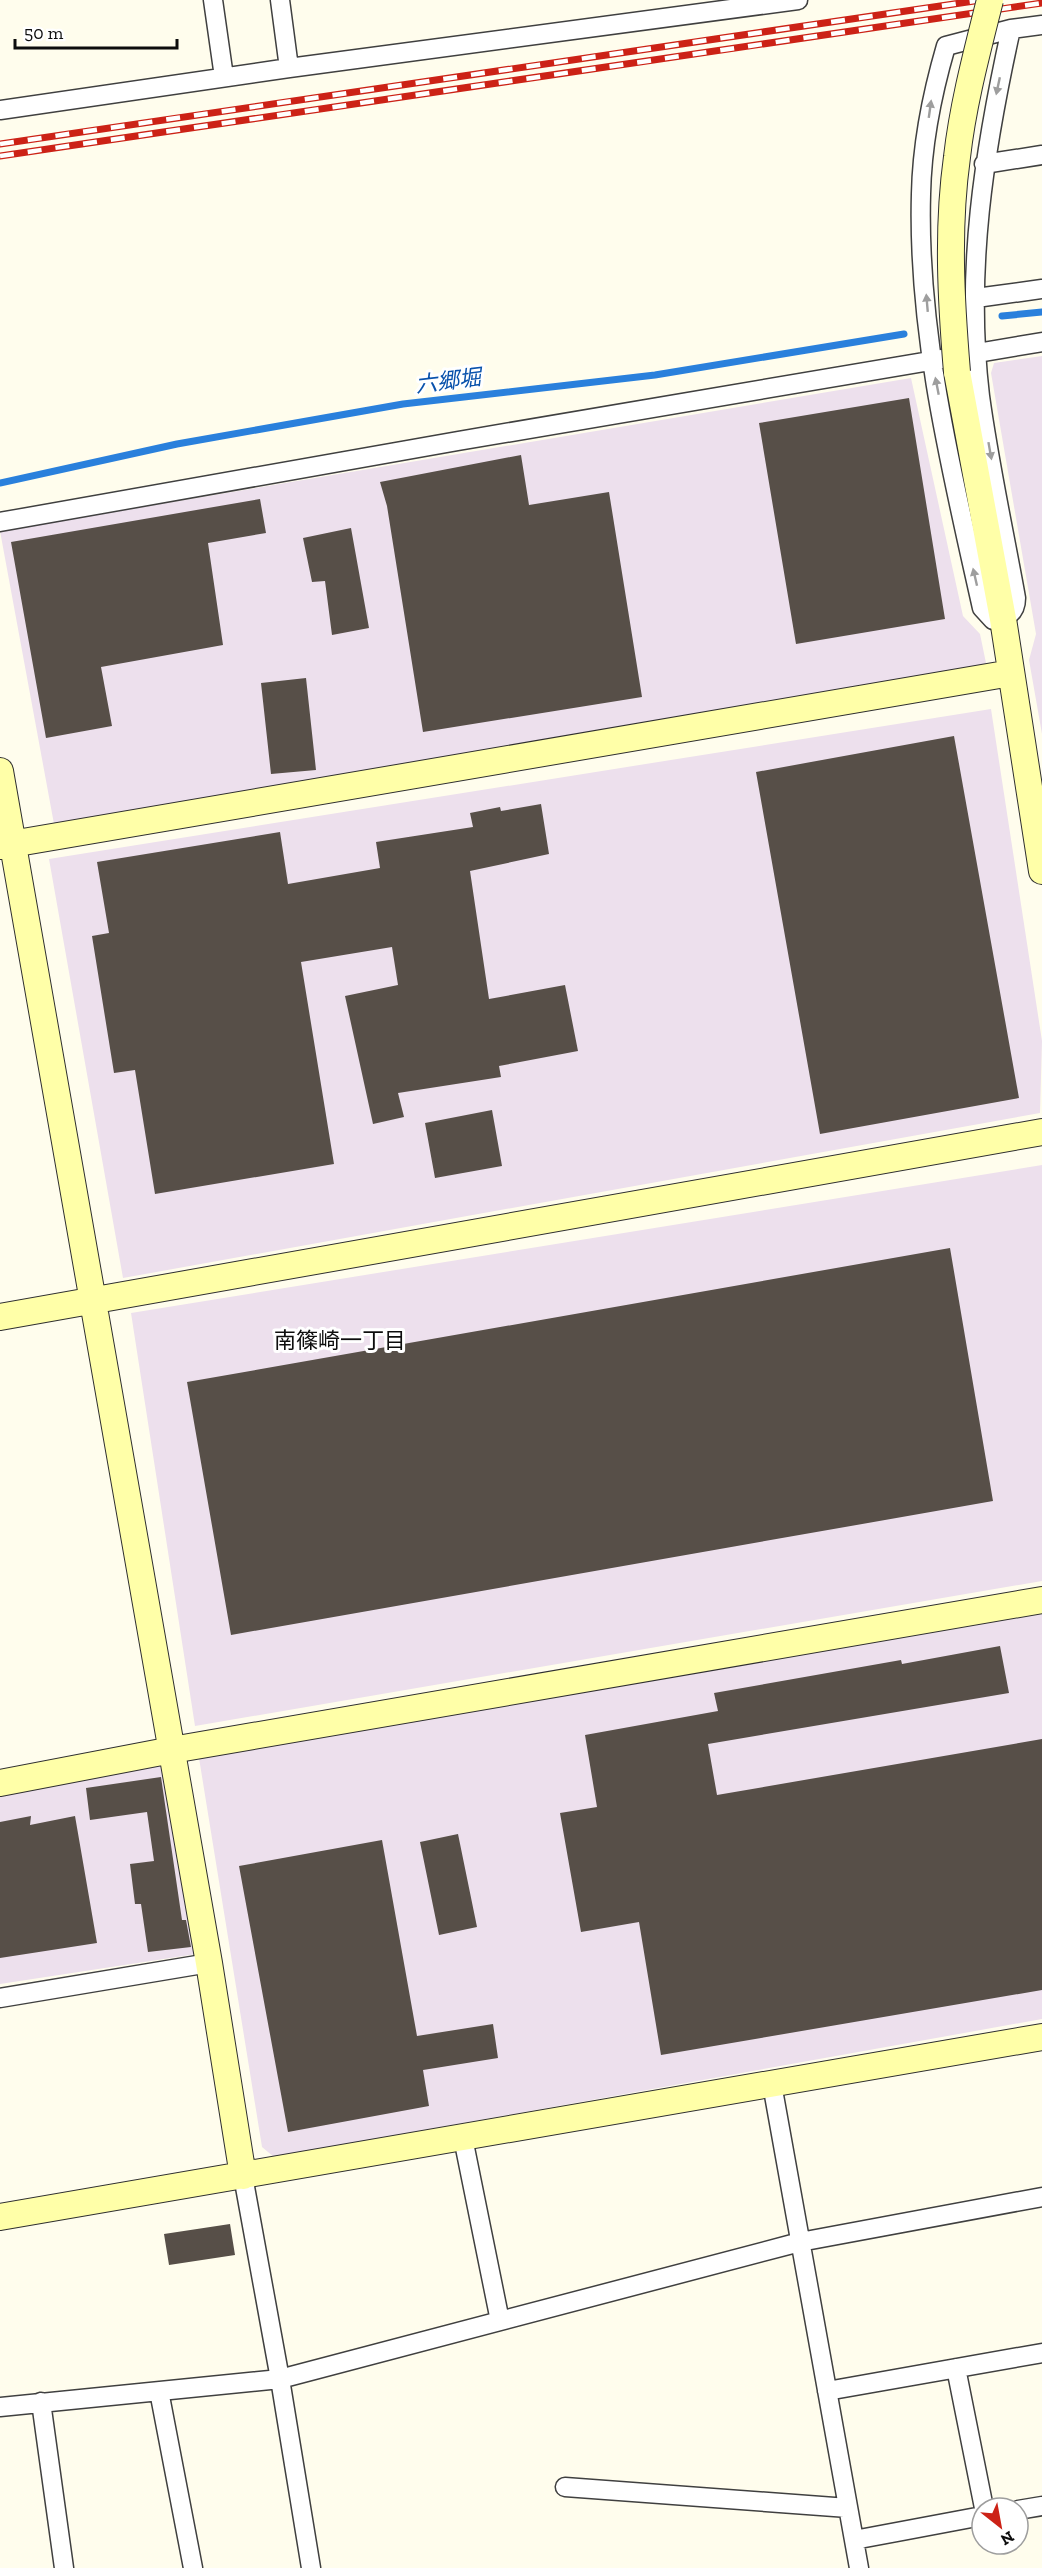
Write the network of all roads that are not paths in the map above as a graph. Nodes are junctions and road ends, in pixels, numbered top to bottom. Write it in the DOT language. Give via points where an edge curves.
graph roads {
  1 [pos="213,0"];
  2 [pos="280,0"];
  3 [pos="798,0"];
  4 [pos="990,0"];
  5 [pos="758,3"];
  6 [pos="1042,25"];
  7 [pos="1011,29"];
  8 [pos="289,68"];
  9 [pos="224,77"];
  10 [pos="0,110"];
  11 [pos="1042,155"];
  12 [pos="984,164"];
  13 [pos="1042,289"];
  14 [pos="976,298"];
  15 [pos="1042,342"];
  16 [pos="976,351"];
  17 [pos="932,362"];
  18 [pos="0,522"];
  19 [pos="1003,619"];
  20 [pos="1011,673"];
  21 [pos="0,771"];
  22 [pos="6,845"];
  23 [pos="1042,871"];
  24 [pos="1042,1132"];
  25 [pos="93,1301"];
  26 [pos="0,1317"];
  27 [pos="1042,1600"];
  28 [pos="172,1750"];
  29 [pos="0,1783"];
  30 [pos="209,1963"];
  31 [pos="0,1998"];
  32 [pos="1042,2037"];
  33 [pos="772,2084"];
  34 [pos="463,2138"];
  35 [pos="243,2176"];
  36 [pos="1042,2197"];
  37 [pos="0,2217"];
  38 [pos="800,2242"];
  39 [pos="500,2321"];
  40 [pos="1042,2353"];
  41 [pos="956,2368"];
  42 [pos="280,2379"];
  43 [pos="159,2391"];
  44 [pos="827,2391"];
  45 [pos="41,2402"];
  46 [pos="0,2407"];
  47 [pos="565,2487"];
  48 [pos="982,2496"];
  49 [pos="848,2508"];
  50 [pos="970,2518"];
  51 [pos="854,2540"];
  52 [pos="64,2568"];
  53 [pos="193,2568"];
  54 [pos="311,2568"];
  55 [pos="859,2568"];
  1 -- 9 [label="street"];
  2 -- 8 [label="street"];
  3 -- 5 [label="street"];
  4 -- 19 [label="street, bridge" via="964,114 952,209 951,304 957,372"];
  5 -- 8 [label="street"];
  6 -- 7 [label="street"];
  7 -- 12 [label="street, one-way"];
  17 -- 7 [label="street, one-way" via="922,256 921,193 933,89 946,46"];
  8 -- 9 [label="street"];
  9 -- 10 [label="street"];
  11 -- 12 [label="street"];
  12 -- 14 [label="street" via="976,229"];
  13 -- 14 [label="street"];
  14 -- 16 [label="street"];
  15 -- 16 [label="street"];
  16 -- 17 [label="street"];
  16 -- 19 [label="street, one-way" via="980,396 1016,598 1011,615"];
  17 -- 18 [label="street"];
  19 -- 17 [label="street, one-way" via="993,620 982,608"];
  19 -- 20 [label="street"];
  20 -- 22 [label="street"];
  20 -- 23 [label="street"];
  21 -- 22 [label="street"];
  22 -- 25 [label="street"];
  24 -- 25 [label="street"];
  25 -- 26 [label="street"];
  25 -- 28 [label="street"];
  27 -- 28 [label="street"];
  28 -- 29 [label="street"];
  28 -- 30 [label="street"];
  30 -- 31 [label="street"];
  30 -- 35 [label="street"];
  32 -- 33 [label="street"];
  33 -- 34 [label="street"];
  33 -- 38 [label="street"];
  34 -- 35 [label="street"];
  34 -- 39 [label="street"];
  35 -- 37 [label="street"];
  35 -- 42 [label="street"];
  36 -- 38 [label="street"];
  38 -- 39 [label="street"];
  38 -- 44 [label="street"];
  39 -- 42 [label="street"];
  40 -- 41 [label="street"];
  41 -- 44 [label="street"];
  41 -- 48 [label="street"];
  42 -- 43 [label="street"];
  42 -- 54 [label="street"];
  43 -- 45 [label="street"];
  43 -- 53 [label="street"];
  44 -- 49 [label="street"];
  45 -- 46 [label="street"];
  45 -- 52 [label="street"];
  47 -- 49 [label="street"];
  49 -- 51 [label="street"];
  50 -- 51 [label="street"];
  51 -- 55 [label="street"];
}
